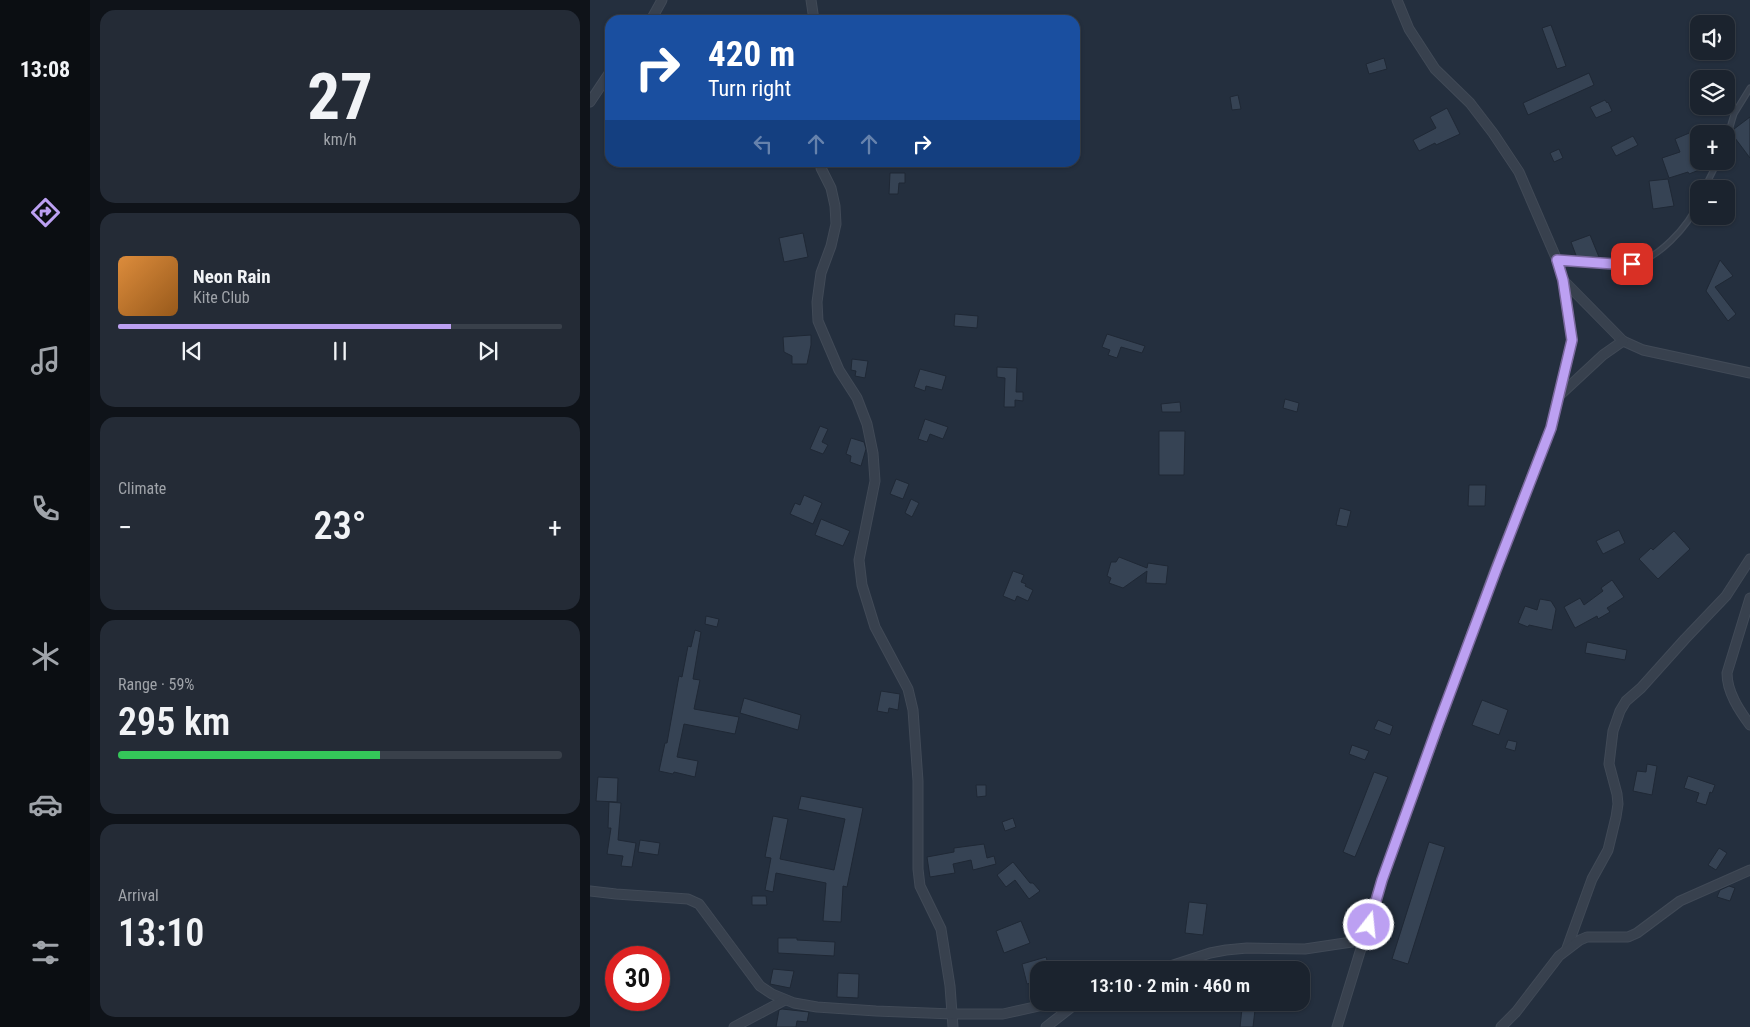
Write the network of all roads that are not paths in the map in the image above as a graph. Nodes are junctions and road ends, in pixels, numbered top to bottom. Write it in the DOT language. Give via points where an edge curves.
graph roads {
  1 [pos="662,0"];
  2 [pos="811,0"];
  3 [pos="1397,0"];
  4 [pos="654,15"];
  5 [pos="813,15"];
  6 [pos="605,80"];
  7 [pos="1750,88"];
  8 [pos="590,102"];
  9 [pos="1731,125"];
  10 [pos="822,167"];
  11 [pos="1690,218"];
  12 [pos="1557,260"];
  13 [pos="1563,280"];
  14 [pos="1623,341"];
  15 [pos="1750,373"];
  16 [pos="1560,394"];
  17 [pos="1750,559"];
  18 [pos="1750,598"];
  19 [pos="1750,725"];
  20 [pos="1750,870"];
  21 [pos="590,891"];
  22 [pos="1365,940"];
  23 [pos="1567,948"];
  24 [pos="1186,961"];
  25 [pos="785,1000"];
  26 [pos="1030,1008"];
  27 [pos="1066,1011"];
  28 [pos="953,1014"];
  29 [pos="734,1027"];
  30 [pos="953,1027"];
  31 [pos="1046,1027"];
  32 [pos="1337,1027"];
  33 [pos="1500,1027"];
  1 -- 4 [label="street"];
  2 -- 5 [label="street"];
  3 -- 12 [label="street" via="1409,29 1435,69 1470,103 1519,172"];
  6 -- 8 [label="street"];
  7 -- 9 [label="lane"];
  10 -- 28 [label="street" via="831,188 836,224 821,273 818,321 839,370 857,398 873,453 875,481 859,560 862,585 875,627 908,689 913,710 920,886 941,929"];
  11 -- 12 [label="lane" via="1667,244 1632,264"];
  12 -- 13 [label="street"];
  13 -- 14 [label="street"];
  13 -- 16 [label="street" via="1572,340"];
  14 -- 15 [label="street" via="1644,350"];
  14 -- 16 [label="street" via="1602,355"];
  16 -- 22 [label="street" via="1551,428 1425,759 1382,880"];
  17 -- 23 [label="street" via="1726,596 1620,711 1613,731 1609,764 1617,794 1616,817 1608,850 1594,875"];
  18 -- 19 [label="street" via="1727,673 1731,692"];
  20 -- 23 [label="street" via="1680,901 1628,937 1587,938"];
  21 -- 25 [label="street" via="694,901 760,986"];
  22 -- 24 [label="street" via="1305,949 1226,950"];
  22 -- 32 [label="street"];
  23 -- 33 [label="street" via="1516,1012"];
  25 -- 28 [label="street" via="817,1007"];
  25 -- 29 [label="street"];
  26 -- 28 [label="street" via="1004,1014"];
  27 -- 31 [label="street"];
  28 -- 30 [label="street"];
}
